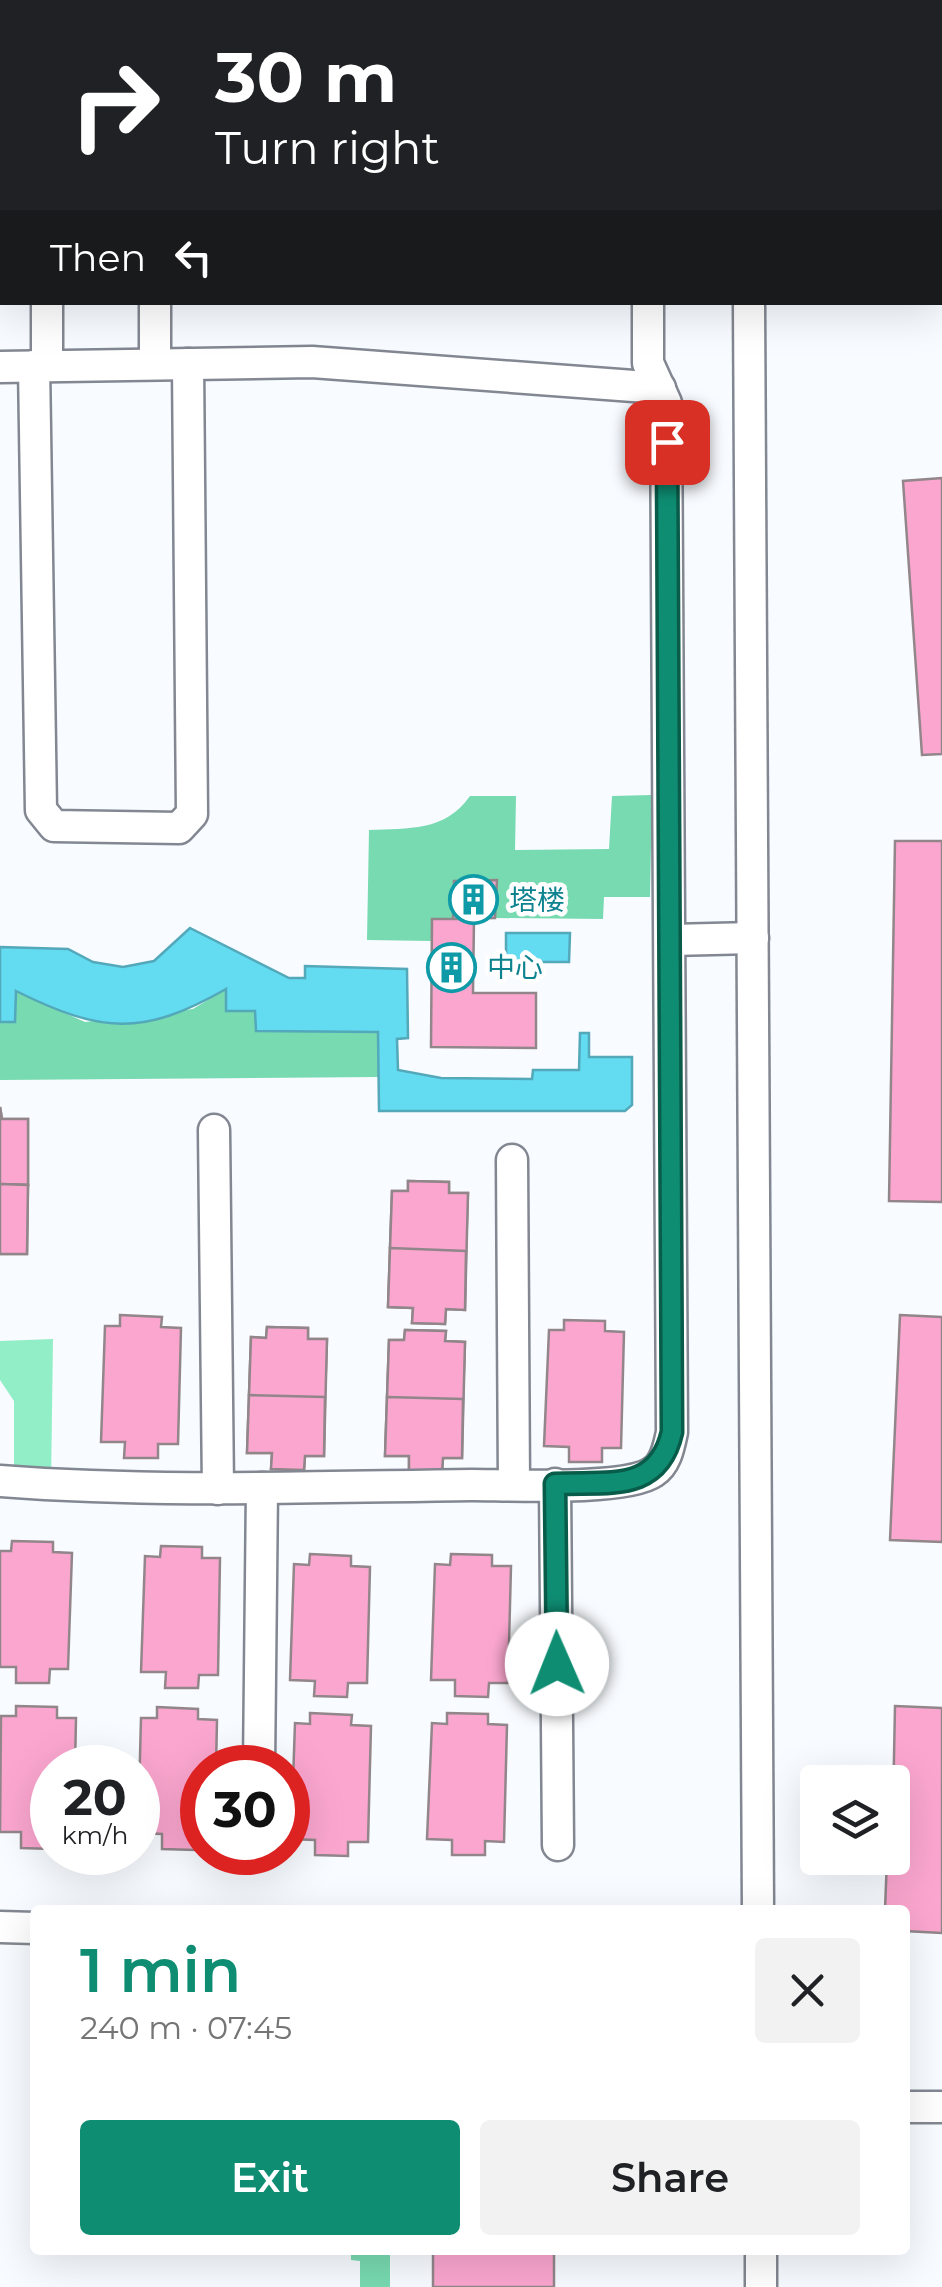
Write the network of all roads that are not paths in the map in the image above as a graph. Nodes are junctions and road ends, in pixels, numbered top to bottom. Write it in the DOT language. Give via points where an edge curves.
graph roads {
  1 [pos="46,305"];
  2 [pos="154,305"];
  3 [pos="648,305"];
  4 [pos="750,305"];
  5 [pos="155,364"];
  6 [pos="188,364"];
  7 [pos="41,366"];
  8 [pos="0,367"];
  9 [pos="660,388"];
  10 [pos="753,938"];
  11 [pos="671,940"];
  12 [pos="214,1130"];
  13 [pos="512,1160"];
  14 [pos="0,1481"];
  15 [pos="514,1484"];
  16 [pos="555,1484"];
  17 [pos="262,1488"];
  18 [pos="218,1489"];
  19 [pos="259,1745"];
  20 [pos="558,1844"];
  21 [pos="758,1905"];
  22 [pos="0,1927"];
  23 [pos="30,1928"];
  24 [pos="910,2107"];
  25 [pos="942,2107"];
  26 [pos="760,2255"];
  27 [pos="761,2287"];
  1 -- 7 [label="street"];
  2 -- 5 [label="street"];
  3 -- 9 [label="street" via="648,363"];
  4 -- 10 [label="street"];
  5 -- 6 [label="street"];
  5 -- 7 [label="street"];
  6 -- 7 [label="street" via="192,814 179,828 54,826 41,810"];
  6 -- 9 [label="street" via="312,362"];
  7 -- 8 [label="street"];
  9 -- 11 [label="street" via="666,403"];
  10 -- 11 [label="street"];
  10 -- 21 [label="street"];
  11 -- 16 [label="street" via="672,1432 654,1472 632,1480"];
  12 -- 18 [label="street"];
  13 -- 15 [label="street"];
  14 -- 18 [label="street"];
  15 -- 16 [label="street"];
  15 -- 17 [label="street"];
  16 -- 20 [label="street"];
  17 -- 18 [label="street"];
  17 -- 19 [label="street"];
  22 -- 23 [label="street"];
  24 -- 25 [label="street"];
  26 -- 27 [label="street"];
}
